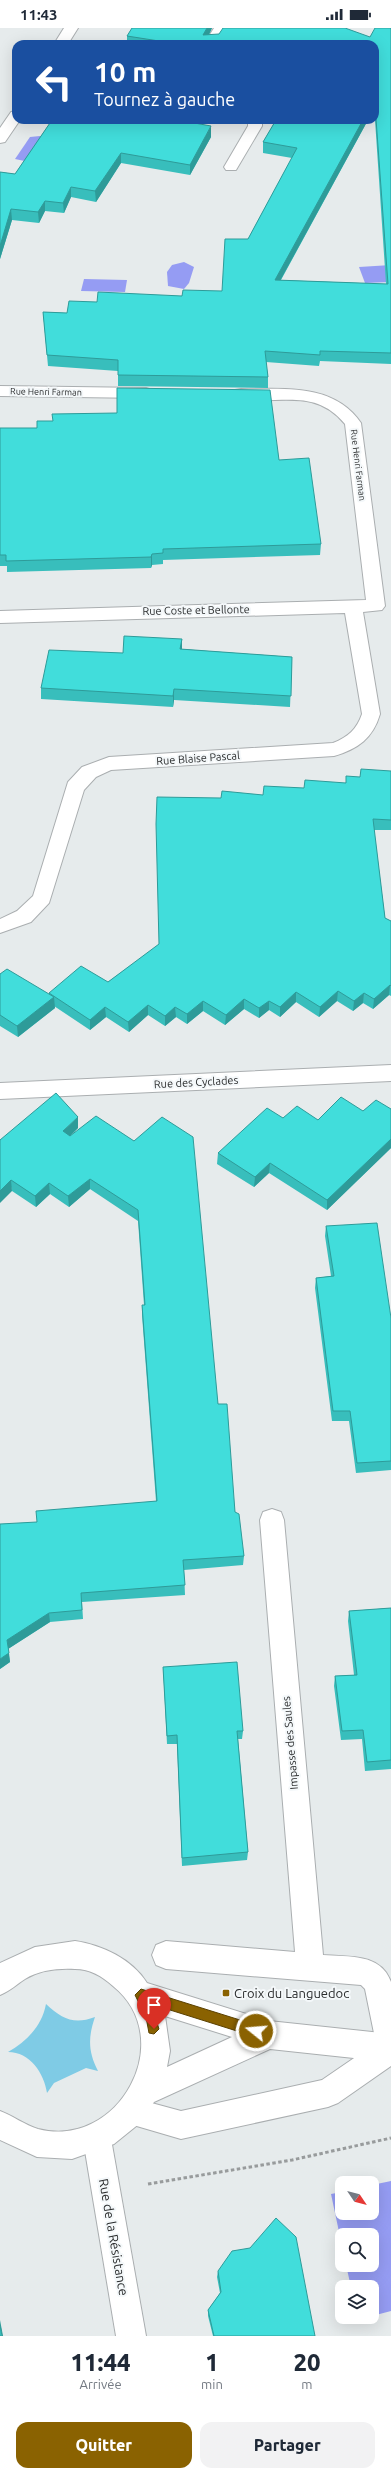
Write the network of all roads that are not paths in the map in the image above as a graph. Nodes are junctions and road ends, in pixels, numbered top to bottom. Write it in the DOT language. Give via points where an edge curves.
graph roads {
  1 [pos="71,28"];
  2 [pos="221,28"];
  3 [pos="64,40"];
  4 [pos="214,40"];
  5 [pos="12,116"];
  6 [pos="0,121"];
  7 [pos="12,121"];
  8 [pos="255,124"];
  9 [pos="0,139"];
  10 [pos="231,166"];
  11 [pos="0,391"];
  12 [pos="159,393"];
  13 [pos="222,394"];
  14 [pos="383,605"];
  15 [pos="353,607"];
  16 [pos="0,617"];
  17 [pos="0,926"];
  18 [pos="391,1073"];
  19 [pos="0,1091"];
  20 [pos="272,1520"];
  21 [pos="166,1955"];
  22 [pos="32,1961"];
  23 [pos="0,1962"];
  24 [pos="310,1966"];
  25 [pos="0,1981"];
  26 [pos="141,1995"];
  27 [pos="269,2034"];
  28 [pos="391,2048"];
  29 [pos="139,2102"];
  30 [pos="0,2125"];
  31 [pos="97,2139"];
  32 [pos="131,2336"];
  1 -- 3 [label="street"];
  2 -- 4 [label="street"];
  5 -- 6 [label="street"];
  7 -- 9 [label="street"];
  8 -- 10 [label="street"];
  11 -- 12 [label="street, Rue Henri Farman"];
  13 -- 14 [label="street, Rue Henri Farman" via="302,395 332,403 345,411 353,423"];
  14 -- 15 [label="street, Rue Coste et Bellonte"];
  15 -- 16 [label="street, Rue Coste et Bellonte"];
  15 -- 17 [label="street, Rue Blaise Pascal" via="371,714 368,725 360,736 347,745 334,749 109,764 89,772 75,787 42,898 37,907 23,918"];
  18 -- 19 [label="street, Rue des Cyclades"];
  20 -- 24 [label="street, Impasse des Saules"];
  21 -- 24 [label="street"];
  22 -- 23 [label="street"];
  22 -- 25 [label="street" via="8,1973"];
  22 -- 26 [label="street" via="56,1955 80,1956 103,1962 124,1976"];
  24 -- 28 [label="street" via="366,1972 376,1981"];
  26 -- 27 [label="street"];
  26 -- 29 [label="street" via="151,2016 156,2041 154,2066"];
  27 -- 28 [label="street"];
  27 -- 29 [label="street"];
  28 -- 29 [label="street" via="328,2093 181,2125"];
  29 -- 31 [label="street" via="116,2127"];
  30 -- 31 [label="street" via="16,2136 41,2145 70,2147"];
  31 -- 32 [label="street, Rue de la Résistance"];
}
